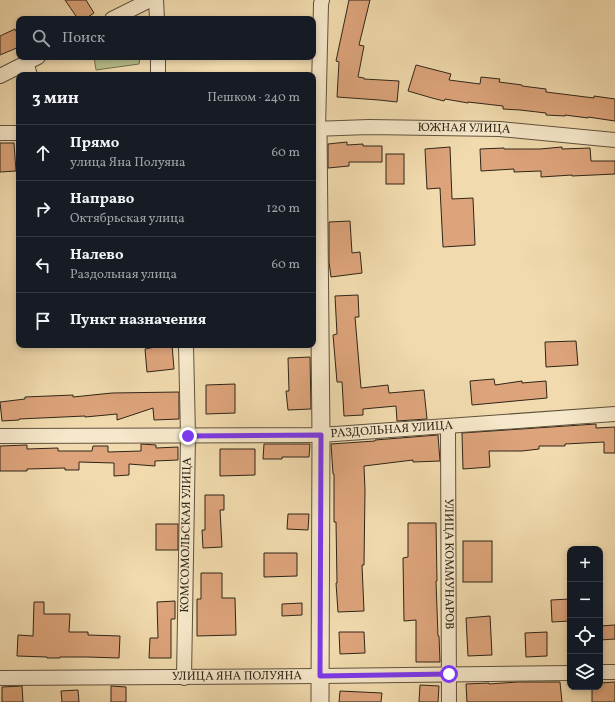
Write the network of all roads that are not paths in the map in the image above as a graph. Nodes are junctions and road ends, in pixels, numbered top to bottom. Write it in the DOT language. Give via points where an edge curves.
graph roads {
  1 [pos="150,0"];
  2 [pos="156,0"];
  3 [pos="322,0"];
  4 [pos="118,16"];
  5 [pos="157,16"];
  6 [pos="158,60"];
  7 [pos="31,65"];
  8 [pos="158,72"];
  9 [pos="0,76"];
  10 [pos="316,129"];
  11 [pos="0,133"];
  12 [pos="16,133"];
  13 [pos="615,140"];
  14 [pos="186,348"];
  15 [pos="615,414"];
  16 [pos="448,426"];
  17 [pos="321,435"];
  18 [pos="0,436"];
  19 [pos="188,436"];
  20 [pos="603,672"];
  21 [pos="615,672"];
  22 [pos="567,673"];
  23 [pos="449,674"];
  24 [pos="320,676"];
  25 [pos="0,678"];
  26 [pos="184,678"];
  27 [pos="320,702"];
  28 [pos="449,702"];
  1 -- 4 [label="street"];
  2 -- 5 [label="street"];
  3 -- 10 [label="street"];
  6 -- 8 [label="street"];
  7 -- 9 [label="street"];
  10 -- 13 [label="street, ЮЖНАЯ УЛИЦА" via="500,129"];
  10 -- 17 [label="street"];
  11 -- 12 [label="street"];
  14 -- 19 [label="street, КОМСОМОЛЬСКАЯ УЛИЦА"];
  15 -- 16 [label="street, РАЗДОЛЬНАЯ УЛИЦА"];
  16 -- 17 [label="street, РАЗДОЛЬНАЯ УЛИЦА"];
  16 -- 23 [label="street, УЛИЦА КОММУНАРОВ"];
  17 -- 19 [label="street, РАЗДОЛЬНАЯ УЛИЦА"];
  17 -- 24 [label="street"];
  18 -- 19 [label="street, РАЗДОЛЬНАЯ УЛИЦА"];
  19 -- 26 [label="street, КОМСОМОЛЬСКАЯ УЛИЦА"];
  20 -- 21 [label="street"];
  22 -- 23 [label="street, УЛИЦА ЯНА ПОЛУЯНА"];
  23 -- 24 [label="street, УЛИЦА ЯНА ПОЛУЯНА"];
  23 -- 28 [label="street, УЛИЦА КОММУНАРОВ"];
  24 -- 26 [label="street, УЛИЦА ЯНА ПОЛУЯНА"];
  24 -- 27 [label="street"];
  25 -- 26 [label="street, УЛИЦА ЯНА ПОЛУЯНА"];
}
